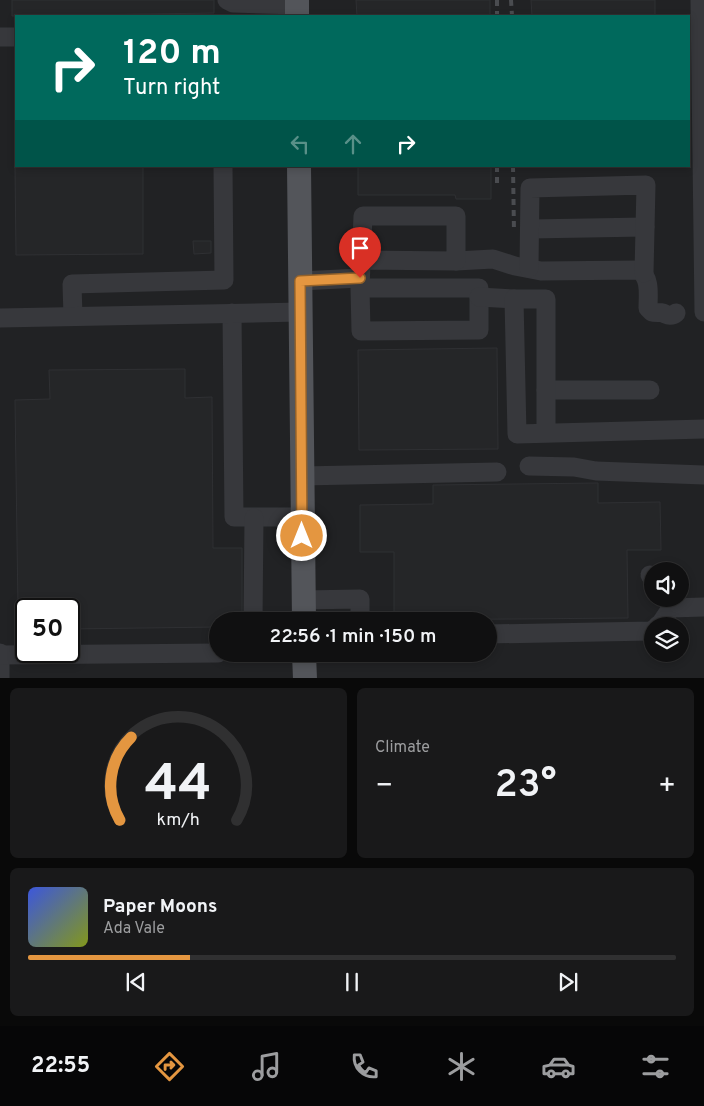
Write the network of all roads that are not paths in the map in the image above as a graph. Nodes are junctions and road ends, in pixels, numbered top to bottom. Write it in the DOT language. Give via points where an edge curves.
graph roads {
  1 [pos="227,0"];
  2 [pos="700,0"];
  3 [pos="297,7"];
  4 [pos="0,37"];
  5 [pos="15,37"];
  6 [pos="695,37"];
  7 [pos="695,135"];
  8 [pos="223,167"];
  9 [pos="299,167"];
  10 [pos="645,227"];
  11 [pos="530,229"];
  12 [pos="456,261"];
  13 [pos="529,268"];
  14 [pos="644,273"];
  15 [pos="360,276"];
  16 [pos="300,281"];
  17 [pos="479,297"];
  18 [pos="514,299"];
  19 [pos="300,312"];
  20 [pos="704,312"];
  21 [pos="232,313"];
  22 [pos="73,316"];
  23 [pos="0,318"];
  24 [pos="546,390"];
  25 [pos="650,390"];
  26 [pos="704,429"];
  27 [pos="546,433"];
  28 [pos="529,466"];
  29 [pos="497,472"];
  30 [pos="704,475"];
  31 [pos="302,476"];
  32 [pos="302,517"];
  33 [pos="254,518"];
  34 [pos="689,605"];
  35 [pos="704,607"];
  36 [pos="304,610"];
  37 [pos="254,612"];
  38 [pos="360,612"];
  39 [pos="644,631"];
  40 [pos="497,634"];
  41 [pos="209,653"];
  42 [pos="0,654"];
  43 [pos="304,662"];
  44 [pos="0,678"];
  45 [pos="305,678"];
  1 -- 3 [label="street" via="233,4"];
  2 -- 6 [label="street"];
  4 -- 5 [label="street"];
  6 -- 7 [label="street"];
  7 -- 20 [label="street"];
  8 -- 22 [label="street" via="224,280 72,284"];
  9 -- 16 [label="main road"];
  10 -- 11 [label="street"];
  10 -- 11 [label="street" via="646,185 530,188"];
  10 -- 14 [label="street"];
  11 -- 13 [label="street"];
  12 -- 13 [label="street" via="492,259"];
  12 -- 15 [label="street"];
  12 -- 15 [label="street" via="456,216 363,216"];
  13 -- 14 [label="street" via="541,271 638,270"];
  14 -- 20 [label="street" via="648,283 648,308 652,312"];
  15 -- 16 [label="street"];
  15 -- 17 [label="street" via="479,288"];
  15 -- 17 [label="street" via="361,331 479,330"];
  16 -- 19 [label="main road"];
  17 -- 18 [label="street"];
  18 -- 24 [label="street" via="546,299"];
  18 -- 27 [label="street" via="517,434"];
  19 -- 21 [label="street"];
  19 -- 31 [label="main road"];
  21 -- 22 [label="street"];
  21 -- 33 [label="street" via="234,517"];
  22 -- 23 [label="street"];
  24 -- 25 [label="street"];
  24 -- 27 [label="street"];
  26 -- 27 [label="street"];
  28 -- 30 [label="street"];
  29 -- 31 [label="street"];
  31 -- 32 [label="main road"];
  32 -- 33 [label="street"];
  32 -- 36 [label="main road"];
  33 -- 37 [label="street"];
  34 -- 35 [label="street"];
  36 -- 38 [label="street" via="360,599"];
  39 -- 40 [label="street"];
  41 -- 42 [label="street"];
  42 -- 44 [label="street"];
  43 -- 45 [label="main road"];
}
